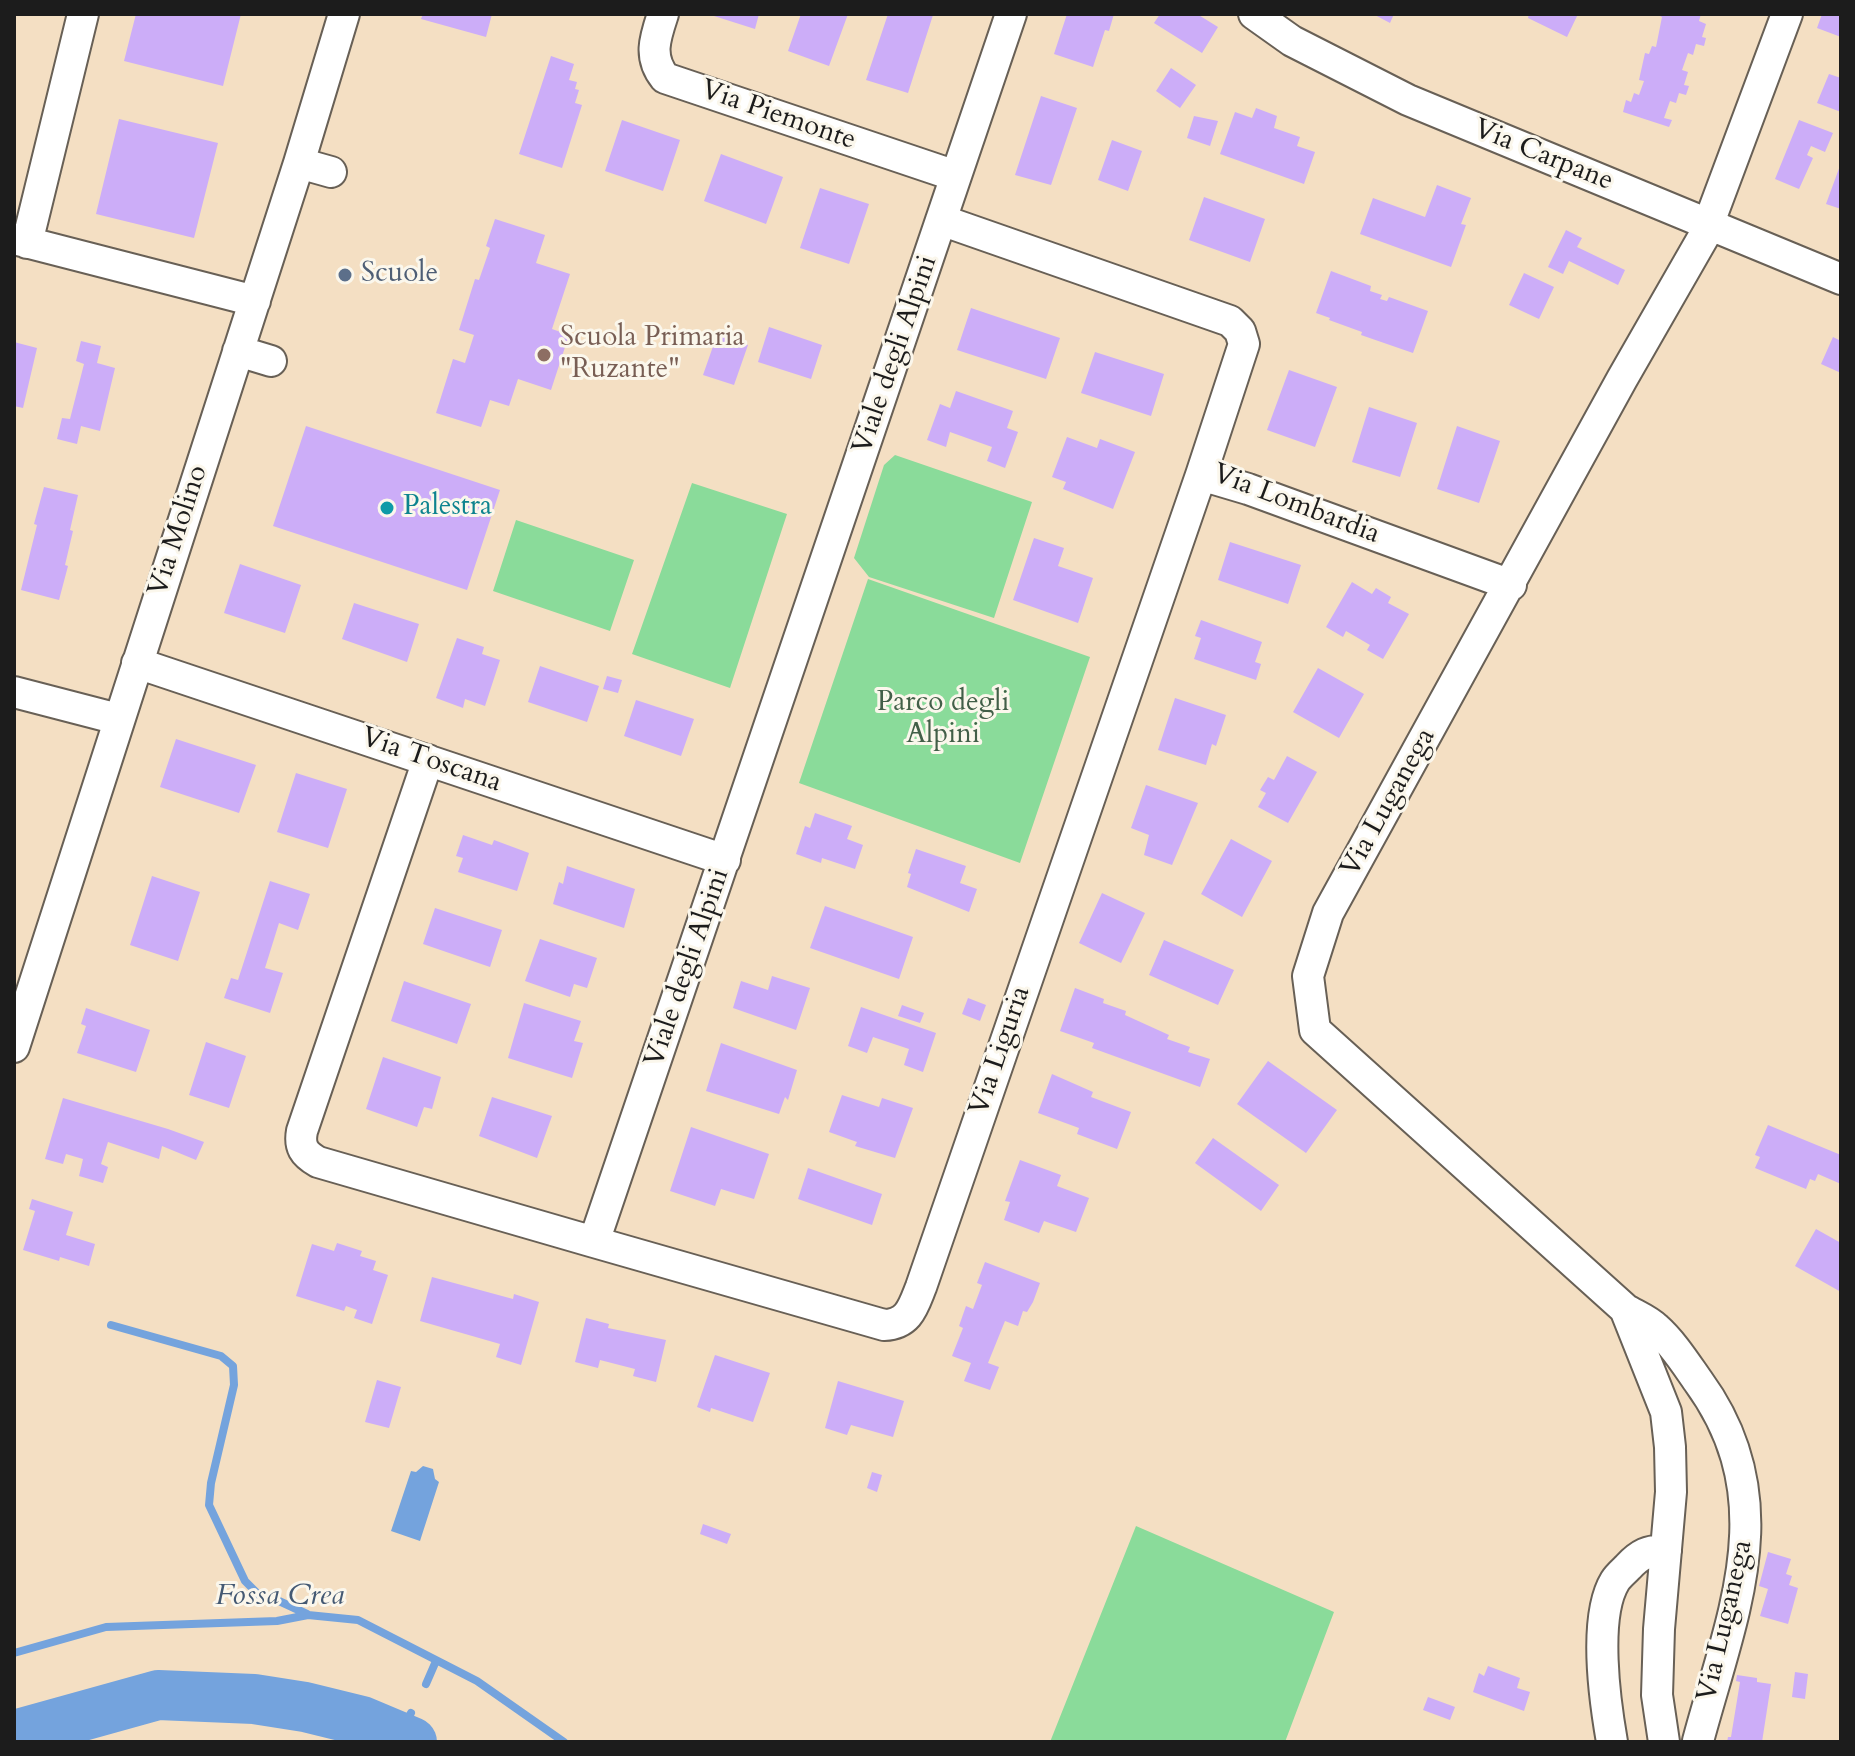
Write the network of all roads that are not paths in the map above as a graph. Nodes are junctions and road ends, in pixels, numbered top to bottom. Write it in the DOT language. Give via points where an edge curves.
graph roads {
  1 [pos="83,14"];
  2 [pos="344,14"];
  3 [pos="663,14"];
  4 [pos="1011,14"];
  5 [pos="1254,14"];
  6 [pos="1787,14"];
  7 [pos="299,163"];
  8 [pos="331,172"];
  9 [pos="956,176"];
  10 [pos="941,220"];
  11 [pos="1709,223"];
  12 [pos="21,241"];
  13 [pos="1841,279"];
  14 [pos="255,301"];
  15 [pos="238,351"];
  16 [pos="271,361"];
  17 [pos="1201,475"];
  18 [pos="1511,585"];
  19 [pos="137,663"];
  20 [pos="14,692"];
  21 [pos="118,719"];
  22 [pos="428,760"];
  23 [pos="725,860"];
  24 [pos="14,1047"];
  25 [pos="594,1242"];
  26 [pos="1625,1309"];
  27 [pos="1692,1373"];
  28 [pos="1655,1382"];
  29 [pos="1716,1409"];
  30 [pos="1666,1412"];
  31 [pos="1666,1551"];
  32 [pos="1698,1741"];
  33 [pos="1612,1742"];
  34 [pos="1664,1742"];
  1 -- 12 [label="street"];
  2 -- 7 [label="street, Via Molino"];
  3 -- 9 [label="street, Via Piemonte" via="654,59 665,78"];
  4 -- 9 [label="street, Viale degli Alpini"];
  5 -- 11 [label="street, Via Carpane" via="1292,41 1408,100"];
  6 -- 11 [label="street, Via Luganega"];
  7 -- 8 [label="street"];
  7 -- 14 [label="street, Via Molino"];
  9 -- 10 [label="street, Viale degli Alpini"];
  10 -- 17 [label="street, Via Lombardia" via="1230,321 1244,344"];
  10 -- 23 [label="street, Viale degli Alpini"];
  11 -- 13 [label="street, Via Carpane"];
  11 -- 18 [label="street, Via Luganega"];
  12 -- 14 [label="street"];
  14 -- 15 [label="street, Via Molino"];
  15 -- 16 [label="street"];
  15 -- 19 [label="street, Via Molino"];
  17 -- 18 [label="street, Via Lombardia"];
  17 -- 25 [label="street, Via Liguria" via="907,1317 884,1325"];
  18 -- 26 [label="street, Via Luganega" via="1328,913 1308,976 1315,1030"];
  19 -- 21 [label="street, Via Molino"];
  19 -- 22 [label="street, Via Toscana"];
  20 -- 21 [label="street"];
  21 -- 24 [label="street, Via Molino"];
  22 -- 23 [label="street, Via Toscana"];
  22 -- 25 [label="street" via="302,1131 303,1149 318,1162"];
  23 -- 25 [label="street, Viale degli Alpini"];
  26 -- 27 [label="street, Via Luganega" via="1657,1328"];
  26 -- 28 [label="street, Via Luganega"];
  27 -- 28 [label="street"];
  27 -- 29 [label="street, Via Luganega"];
  28 -- 30 [label="street, Via Luganega"];
  29 -- 30 [label="street"];
  29 -- 32 [label="street, Via Luganega" via="1743,1477 1748,1519 1738,1590"];
  30 -- 31 [label="street, Via Luganega" via="1671,1492"];
  31 -- 33 [label="street" via="1645,1552 1614,1582 1603,1658"];
  31 -- 34 [label="street, Via Luganega" via="1657,1695"];
}
